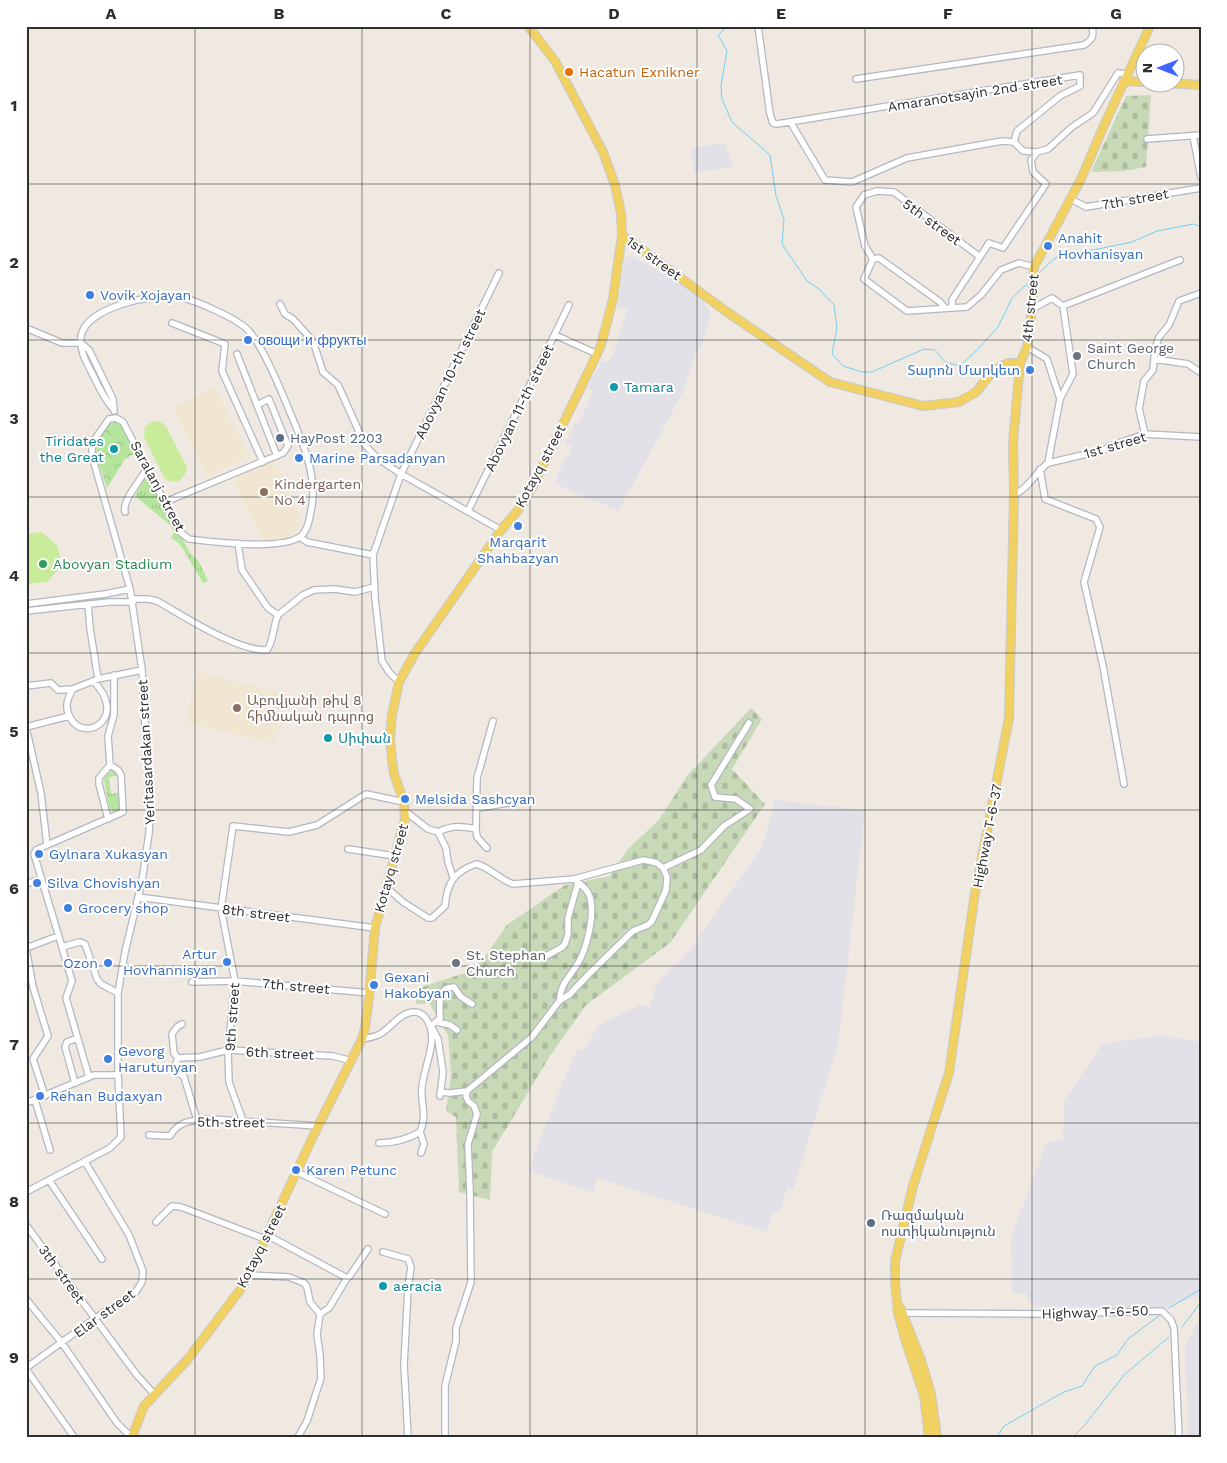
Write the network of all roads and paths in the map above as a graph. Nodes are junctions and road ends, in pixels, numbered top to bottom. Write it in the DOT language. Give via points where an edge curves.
graph roads {
  1 [pos="528,26"];
  2 [pos="758,26"];
  3 [pos="1092,26"];
  4 [pos="1150,26"];
  5 [pos="1126,78"];
  6 [pos="856,79"];
  7 [pos="1134,80"];
  8 [pos="1184,84"];
  9 [pos="1201,85"];
  10 [pos="791,123"];
  11 [pos="1201,135"];
  12 [pos="1193,136"];
  13 [pos="1147,139"];
  14 [pos="1014,142"];
  15 [pos="1037,152"];
  16 [pos="1201,177"];
  17 [pos="1201,188"];
  18 [pos="1071,199"];
  19 [pos="622,235"];
  20 [pos="980,257"];
  21 [pos="873,259"];
  22 [pos="1180,260"];
  23 [pos="1034,267"];
  24 [pos="499,273"];
  25 [pos="1201,292"];
  26 [pos="280,304"];
  27 [pos="569,305"];
  28 [pos="1063,306"];
  29 [pos="945,308"];
  30 [pos="952,308"];
  31 [pos="1032,308"];
  32 [pos="172,323"];
  33 [pos="26,328"];
  34 [pos="555,335"];
  35 [pos="81,343"];
  36 [pos="1027,347"];
  37 [pos="237,354"];
  38 [pos="597,354"];
  39 [pos="1154,360"];
  40 [pos="1020,363"];
  41 [pos="1201,373"];
  42 [pos="1060,399"];
  43 [pos="257,405"];
  44 [pos="115,418"];
  45 [pos="1145,434"];
  46 [pos="1201,438"];
  47 [pos="278,456"];
  48 [pos="263,462"];
  49 [pos="1048,463"];
  50 [pos="146,467"];
  51 [pos="1040,469"];
  52 [pos="402,474"];
  53 [pos="1014,495"];
  54 [pos="165,502"];
  55 [pos="468,511"];
  56 [pos="125,512"];
  57 [pos="501,530"];
  58 [pos="300,537"];
  59 [pos="238,543"];
  60 [pos="373,555"];
  61 [pos="374,587"];
  62 [pos="130,588"];
  63 [pos="132,600"];
  64 [pos="26,604"];
  65 [pos="88,604"];
  66 [pos="26,611"];
  67 [pos="278,615"];
  68 [pos="142,670"];
  69 [pos="114,675"];
  70 [pos="95,680"];
  71 [pos="399,682"];
  72 [pos="26,686"];
  73 [pos="73,689"];
  74 [pos="69,716"];
  75 [pos="493,721"];
  76 [pos="749,723"];
  77 [pos="26,727"];
  78 [pos="110,765"];
  79 [pos="1124,784"];
  80 [pos="404,802"];
  81 [pos="515,802"];
  82 [pos="478,808"];
  83 [pos="405,811"];
  84 [pos="108,819"];
  85 [pos="476,829"];
  86 [pos="438,832"];
  87 [pos="47,845"];
  88 [pos="487,848"];
  89 [pos="348,849"];
  90 [pos="395,856"];
  91 [pos="663,868"];
  92 [pos="453,876"];
  93 [pos="40,879"];
  94 [pos="576,881"];
  95 [pos="26,884"];
  96 [pos="386,887"];
  97 [pos="138,898"];
  98 [pos="221,909"];
  99 [pos="375,928"];
  100 [pos="58,936"];
  101 [pos="62,947"];
  102 [pos="26,948"];
  103 [pos="544,957"];
  104 [pos="235,981"];
  105 [pos="192,982"];
  106 [pos="33,987"];
  107 [pos="26,990"];
  108 [pos="118,993"];
  109 [pos="370,993"];
  110 [pos="560,1000"];
  111 [pos="472,1004"];
  112 [pos="437,1022"];
  113 [pos="182,1024"];
  114 [pos="431,1026"];
  115 [pos="457,1030"];
  116 [pos="78,1038"];
  117 [pos="362,1039"];
  118 [pos="228,1050"];
  119 [pos="178,1058"];
  120 [pos="352,1060"];
  121 [pos="118,1075"];
  122 [pos="89,1077"];
  123 [pos="76,1083"];
  124 [pos="467,1091"];
  125 [pos="45,1096"];
  126 [pos="35,1100"];
  127 [pos="26,1103"];
  128 [pos="197,1120"];
  129 [pos="243,1121"];
  130 [pos="318,1126"];
  131 [pos="420,1132"];
  132 [pos="149,1135"];
  133 [pos="379,1143"];
  134 [pos="50,1150"];
  135 [pos="421,1153"];
  136 [pos="85,1162"];
  137 [pos="297,1172"];
  138 [pos="49,1180"];
  139 [pos="26,1192"];
  140 [pos="385,1214"];
  141 [pos="156,1222"];
  142 [pos="26,1225"];
  143 [pos="266,1237"];
  144 [pos="368,1250"];
  145 [pos="383,1252"];
  146 [pos="102,1259"];
  147 [pos="248,1275"];
  148 [pos="347,1278"];
  149 [pos="26,1299"];
  150 [pos="900,1313"];
  151 [pos="320,1314"];
  152 [pos="94,1319"];
  153 [pos="62,1343"];
  154 [pos="26,1369"];
  155 [pos="154,1394"];
  156 [pos="927,1395"];
  157 [pos="74,1437"];
  158 [pos="131,1437"];
  159 [pos="298,1437"];
  160 [pos="408,1437"];
  161 [pos="445,1437"];
  162 [pos="928,1437"];
  163 [pos="937,1437"];
  164 [pos="1179,1437"];
  1 -- 19 [label="main road, 1st street" via="555,61 603,152 618,194"];
  2 -- 10 [label="street, Amaranotsayin 2nd street" via="773,123"];
  3 -- 6 [label="street" via="1093,39 1084,45"];
  4 -- 5 [label="main road, 4th street"];
  5 -- 7 [label="main road"];
  5 -- 15 [label="street" via="1118,73 1093,113 1048,149"];
  5 -- 18 [label="main road, 4th street"];
  8 -- 9 [label="main road"];
  10 -- 14 [label="street" via="825,180 852,182 906,158 1002,141"];
  10 -- 14 [label="street, Amaranotsayin 2nd street" via="1080,75 1080,86 1060,96 1017,131"];
  11 -- 12 [label="street"];
  12 -- 13 [label="street"];
  12 -- 16 [label="street"];
  14 -- 15 [label="street" via="1023,151"];
  15 -- 20 [label="street" via="1031,160 1033,172 1046,184 1003,248 988,243"];
  17 -- 18 [label="street, 7th street" via="1086,207"];
  18 -- 23 [label="main road, 4th street"];
  19 -- 38 [label="main road, Kotayq street" via="613,299"];
  19 -- 40 [label="main road, 1st street" via="830,382 923,406 959,402 976,392 994,370 1008,363"];
  20 -- 21 [label="street, 5th street" via="894,192 878,191 864,195 856,207 865,246"];
  20 -- 30 [label="street" via="952,300"];
  21 -- 29 [label="street" via="879,258"];
  21 -- 29 [label="street" via="864,279 907,310"];
  22 -- 28 [label="street"];
  23 -- 30 [label="street" via="1019,263 1001,270 967,307"];
  23 -- 31 [label="main road, 4th street"];
  24 -- 52 [label="street, Abovyan 10-th street"];
  25 -- 39 [label="street" via="1179,301 1170,325 1159,337"];
  26 -- 52 [label="street" via="313,341 323,372 338,386 365,445 377,458"];
  27 -- 34 [label="street, Abovyan 11-th street"];
  28 -- 31 [label="street" via="1052,298"];
  28 -- 42 [label="street" via="1073,374"];
  29 -- 30 [label="street"];
  31 -- 36 [label="main road, 4th street"];
  32 -- 48 [label="street" via="225,344 222,371"];
  33 -- 35 [label="street" via="62,343"];
  34 -- 38 [label="street"];
  34 -- 55 [label="street, Abovyan 11-th street"];
  35 -- 44 [label="street, Saralanj street" via="82,354 107,403 114,410"];
  35 -- 58 [label="street" via="85,328 100,314 123,304 164,297 187,299 228,317 248,330 266,358 288,406 310,471 312,500 308,524"];
  36 -- 40 [label="main road, 4th street"];
  36 -- 42 [label="street" via="1047,359"];
  37 -- 43 [label="street"];
  38 -- 57 [label="main road, Kotayq street" via="532,486 519,509"];
  39 -- 41 [label="street" via="1188,364"];
  39 -- 45 [label="street" via="1153,370 1144,381 1139,409"];
  40 -- 53 [label="main road, Highway T-6-37" via="1013,443"];
  42 -- 49 [label="street"];
  43 -- 47 [label="street"];
  43 -- 47 [label="street" via="269,399 288,446"];
  44 -- 50 [label="street, Saralanj street" via="125,424"];
  44 -- 62 [label="street, Yeritasardakan street" via="107,421 96,435 91,451"];
  45 -- 46 [label="street, 1st street"];
  45 -- 49 [label="street, 1st street" via="1104,450"];
  47 -- 48 [label="street"];
  48 -- 54 [label="street"];
  49 -- 51 [label="street, 1st street"];
  50 -- 54 [label="street, Saralanj street"];
  50 -- 56 [label="street" via="126,501"];
  51 -- 53 [label="street, 1st street" via="1022,492"];
  51 -- 79 [label="street" via="1045,499 1096,519 1100,527 1084,582"];
  52 -- 55 [label="street"];
  52 -- 60 [label="street, Abovyan 10-th street"];
  53 -- 150 [label="main road, Highway T-6-37" via="1009,718 975,893 949,1072 913,1186 895,1261 894,1282"];
  54 -- 59 [label="street, Saralanj street" via="180,532 187,538"];
  55 -- 57 [label="street"];
  57 -- 71 [label="main road, Kotayq street" via="415,653"];
  58 -- 59 [label="street, Saralanj street" via="273,544"];
  58 -- 60 [label="street" via="307,542"];
  59 -- 67 [label="street" via="242,570 268,608"];
  60 -- 61 [label="street"];
  61 -- 67 [label="street" via="355,592 314,590"];
  61 -- 71 [label="street" via="382,661"];
  62 -- 63 [label="street, Yeritasardakan street"];
  62 -- 64 [label="street"];
  63 -- 65 [label="street"];
  63 -- 67 [label="street" via="157,600 225,638 261,650 270,648"];
  63 -- 68 [label="street, Yeritasardakan street"];
  65 -- 66 [label="street"];
  65 -- 70 [label="street"];
  68 -- 69 [label="street"];
  68 -- 97 [label="street, Yeritasardakan street" via="150,816"];
  69 -- 70 [label="street"];
  69 -- 78 [label="street" via="114,716 108,736"];
  70 -- 73 [label="street"];
  70 -- 74 [label="street" via="105,698 106,718 97,726 87,728 77,725"];
  71 -- 80 [label="main road, Kotayq street" via="390,738 394,774"];
  72 -- 73 [label="street" via="51,683 58,690"];
  73 -- 74 [label="street" via="67,703"];
  74 -- 77 [label="street"];
  75 -- 82 [label="street" via="478,778"];
  76 -- 91 [label="street" via="710,785 715,797 736,800 750,809 724,826 701,850"];
  77 -- 87 [label="street" via="41,793"];
  78 -- 84 [label="street" via="99,784"];
  78 -- 84 [label="street" via="121,775 124,807 123,812"];
  80 -- 83 [label="main road, Kotayq street"];
  80 -- 98 [label="street, 9th street" via="366,794 318,825 289,832 233,826"];
  81 -- 82 [label="street"];
  82 -- 85 [label="street"];
  83 -- 86 [label="street" via="428,829"];
  83 -- 90 [label="main road, Kotayq street"];
  84 -- 87 [label="street"];
  85 -- 86 [label="street" via="456,826"];
  85 -- 88 [label="street" via="477,837"];
  86 -- 92 [label="street"];
  87 -- 93 [label="street" via="34,852"];
  89 -- 90 [label="street"];
  90 -- 96 [label="main road, Kotayq street"];
  91 -- 94 [label="street" via="643,860"];
  91 -- 110 [label="street" via="666,890 652,921 633,931 569,995"];
  92 -- 94 [label="street" via="476,864 514,884"];
  92 -- 96 [label="street" via="445,906 432,918 403,902"];
  93 -- 95 [label="street"];
  93 -- 100 [label="street"];
  94 -- 103 [label="street" via="565,944"];
  94 -- 110 [label="street" via="590,895 591,913 587,942 561,988"];
  96 -- 99 [label="main road, Kotayq street"];
  97 -- 98 [label="street, 8th street"];
  97 -- 108 [label="street, Yeritasardakan street"];
  98 -- 99 [label="street, 8th street"];
  98 -- 104 [label="street, 9th street"];
  99 -- 109 [label="main road, Kotayq street"];
  100 -- 101 [label="street"];
  100 -- 102 [label="street"];
  101 -- 108 [label="street" via="80,942 85,944 97,979"];
  101 -- 116 [label="street" via="72,981 66,998"];
  102 -- 106 [label="street"];
  104 -- 105 [label="street, 7th street"];
  104 -- 109 [label="street, 7th street"];
  104 -- 118 [label="street, 9th street"];
  106 -- 107 [label="street"];
  106 -- 125 [label="street" via="48,1036 33,1059"];
  108 -- 121 [label="street, Yeritasardakan street"];
  109 -- 117 [label="main road, Kotayq street"];
  110 -- 124 [label="street" via="532,1037"];
  111 -- 112 [label="street" via="454,987 446,988 439,999 440,1018"];
  112 -- 114 [label="street"];
  112 -- 115 [label="street"];
  113 -- 119 [label="street" via="172,1034 174,1053"];
  114 -- 117 [label="street" via="422,1014 406,1013 382,1034"];
  114 -- 124 [label="street" via="438,1039 443,1072 440,1094"];
  114 -- 131 [label="street" via="432,1044 422,1085 425,1118"];
  116 -- 122 [label="street"];
  116 -- 123 [label="street" via="67,1042 65,1047"];
  117 -- 120 [label="main road, Kotayq street"];
  118 -- 119 [label="street, 6th street"];
  118 -- 120 [label="street, 6th street"];
  118 -- 129 [label="street, 9th street" via="229,1082"];
  119 -- 128 [label="street" via="174,1069 184,1077"];
  120 -- 130 [label="main road, Kotayq street"];
  121 -- 122 [label="street"];
  121 -- 136 [label="street, Yeritasardakan street" via="122,1137"];
  122 -- 123 [label="street"];
  123 -- 125 [label="street"];
  124 -- 161 [label="street" via="468,1101 477,1114 468,1144 471,1282 456,1328 445,1386"];
  125 -- 126 [label="street"];
  126 -- 127 [label="street"];
  126 -- 134 [label="street"];
  128 -- 129 [label="street, 5th street"];
  128 -- 132 [label="street, 5th street" via="179,1125 170,1136"];
  129 -- 130 [label="street, 5th street"];
  130 -- 137 [label="main road, Kotayq street"];
  131 -- 133 [label="street" via="409,1138"];
  131 -- 135 [label="street" via="424,1144"];
  136 -- 138 [label="street, Yeritasardakan street"];
  136 -- 152 [label="street, Elar street" via="129,1235 143,1271 142,1282 135,1292"];
  137 -- 140 [label="street"];
  137 -- 143 [label="main road, Kotayq street"];
  138 -- 139 [label="street, Yeritasardakan street"];
  138 -- 146 [label="street"];
  141 -- 143 [label="street" via="172,1206 181,1207"];
  142 -- 152 [label="street, 3th street"];
  143 -- 147 [label="main road, Kotayq street"];
  143 -- 148 [label="street"];
  144 -- 148 [label="street"];
  145 -- 160 [label="street" via="408,1259 411,1267 404,1365"];
  147 -- 151 [label="street" via="289,1276 304,1283 310,1302"];
  147 -- 155 [label="main road, Kotayq street" via="188,1359"];
  148 -- 151 [label="street" via="329,1308"];
  149 -- 153 [label="street"];
  150 -- 156 [label="main road, Highway T-6-37" via="921,1360"];
  150 -- 164 [label="street, Highway T-6-50" via="1162,1311 1174,1328"];
  151 -- 159 [label="street" via="317,1334 321,1378 307,1421"];
  152 -- 153 [label="street, Elar street"];
  152 -- 155 [label="street, 3th street"];
  153 -- 154 [label="street, Elar street"];
  153 -- 158 [label="street" via="117,1423"];
  154 -- 157 [label="street"];
  155 -- 158 [label="main road, Kotayq street" via="144,1406"];
  156 -- 162 [label="main road, Highway T-6-37"];
  156 -- 163 [label="main road, Highway T-6-37"];
}
